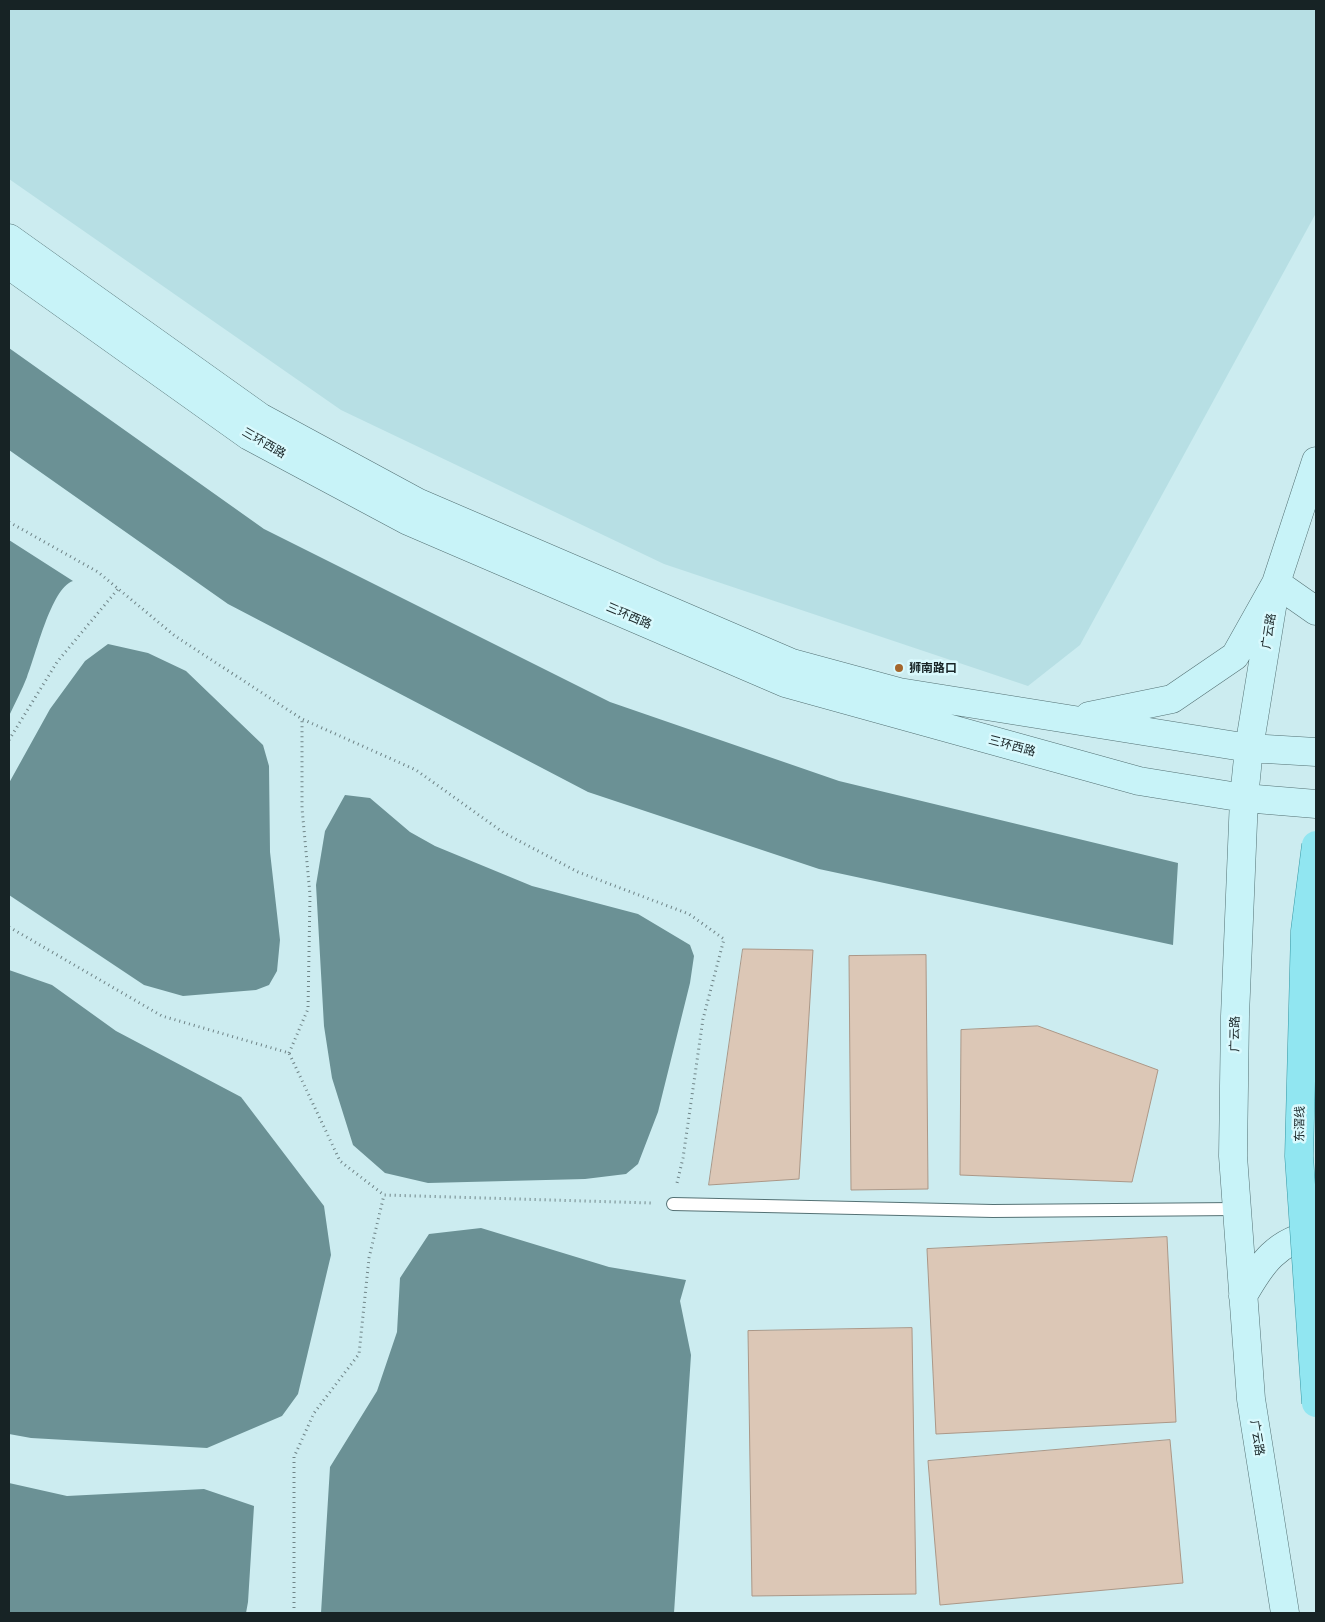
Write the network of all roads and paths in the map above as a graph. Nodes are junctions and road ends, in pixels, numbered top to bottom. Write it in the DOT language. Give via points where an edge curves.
graph roads {
  1 [pos="9,238"];
  2 [pos="9,265"];
  3 [pos="1316,461"];
  4 [pos="9,522"];
  5 [pos="1276,583"];
  6 [pos="118,589"];
  7 [pos="1316,611"];
  8 [pos="302,719"];
  9 [pos="1071,720"];
  10 [pos="9,740"];
  11 [pos="1249,748"];
  12 [pos="1316,752"];
  13 [pos="1244,798"];
  14 [pos="1316,804"];
  15 [pos="1316,845"];
  16 [pos="9,927"];
  17 [pos="289,1052"];
  18 [pos="384,1195"];
  19 [pos="673,1204"];
  20 [pos="1237,1209"];
  21 [pos="1316,1234"];
  22 [pos="1243,1296"];
  23 [pos="1316,1403"];
  24 [pos="294,1613"];
  25 [pos="1285,1613"];
  1 -- 9 [label="main road, 三环西路" via="260,417 418,502 792,663 899,692"];
  2 -- 13 [label="main road, 三环西路" via="249,436 408,521 785,683 1139,780"];
  3 -- 5 [label="main road, 广云路"];
  4 -- 6 [label="path" via="98,572"];
  5 -- 7 [label="main road"];
  5 -- 9 [label="main road" via="1235,656 1172,699"];
  5 -- 11 [label="main road, 广云路"];
  6 -- 8 [label="path" via="175,636"];
  6 -- 10 [label="path" via="57,662"];
  8 -- 17 [label="path" via="302,808 310,895 308,1009"];
  8 -- 19 [label="path" via="416,770 504,833 578,872 689,914 724,939 703,1018 683,1158"];
  9 -- 11 [label="main road, 三环西路"];
  11 -- 12 [label="main road, 三环西路"];
  11 -- 13 [label="main road, 广云路"];
  13 -- 14 [label="main road, 三环西路"];
  13 -- 20 [label="main road, 广云路" via="1235,1016 1233,1156"];
  15 -- 23 [label="main road, 东滘线, bridge" via="1305,931 1299,1156"];
  16 -- 17 [label="path" via="162,1016"];
  17 -- 18 [label="path" via="340,1161"];
  18 -- 19 [label="path"];
  18 -- 24 [label="path" via="370,1258 359,1354 314,1413 294,1457"];
  19 -- 20 [label="lane" via="993,1211"];
  20 -- 22 [label="main road, 广云路"];
  21 -- 22 [label="main road" via="1301,1236 1274,1251 1257,1271"];
  22 -- 25 [label="main road, 广云路" via="1251,1400"];
}
